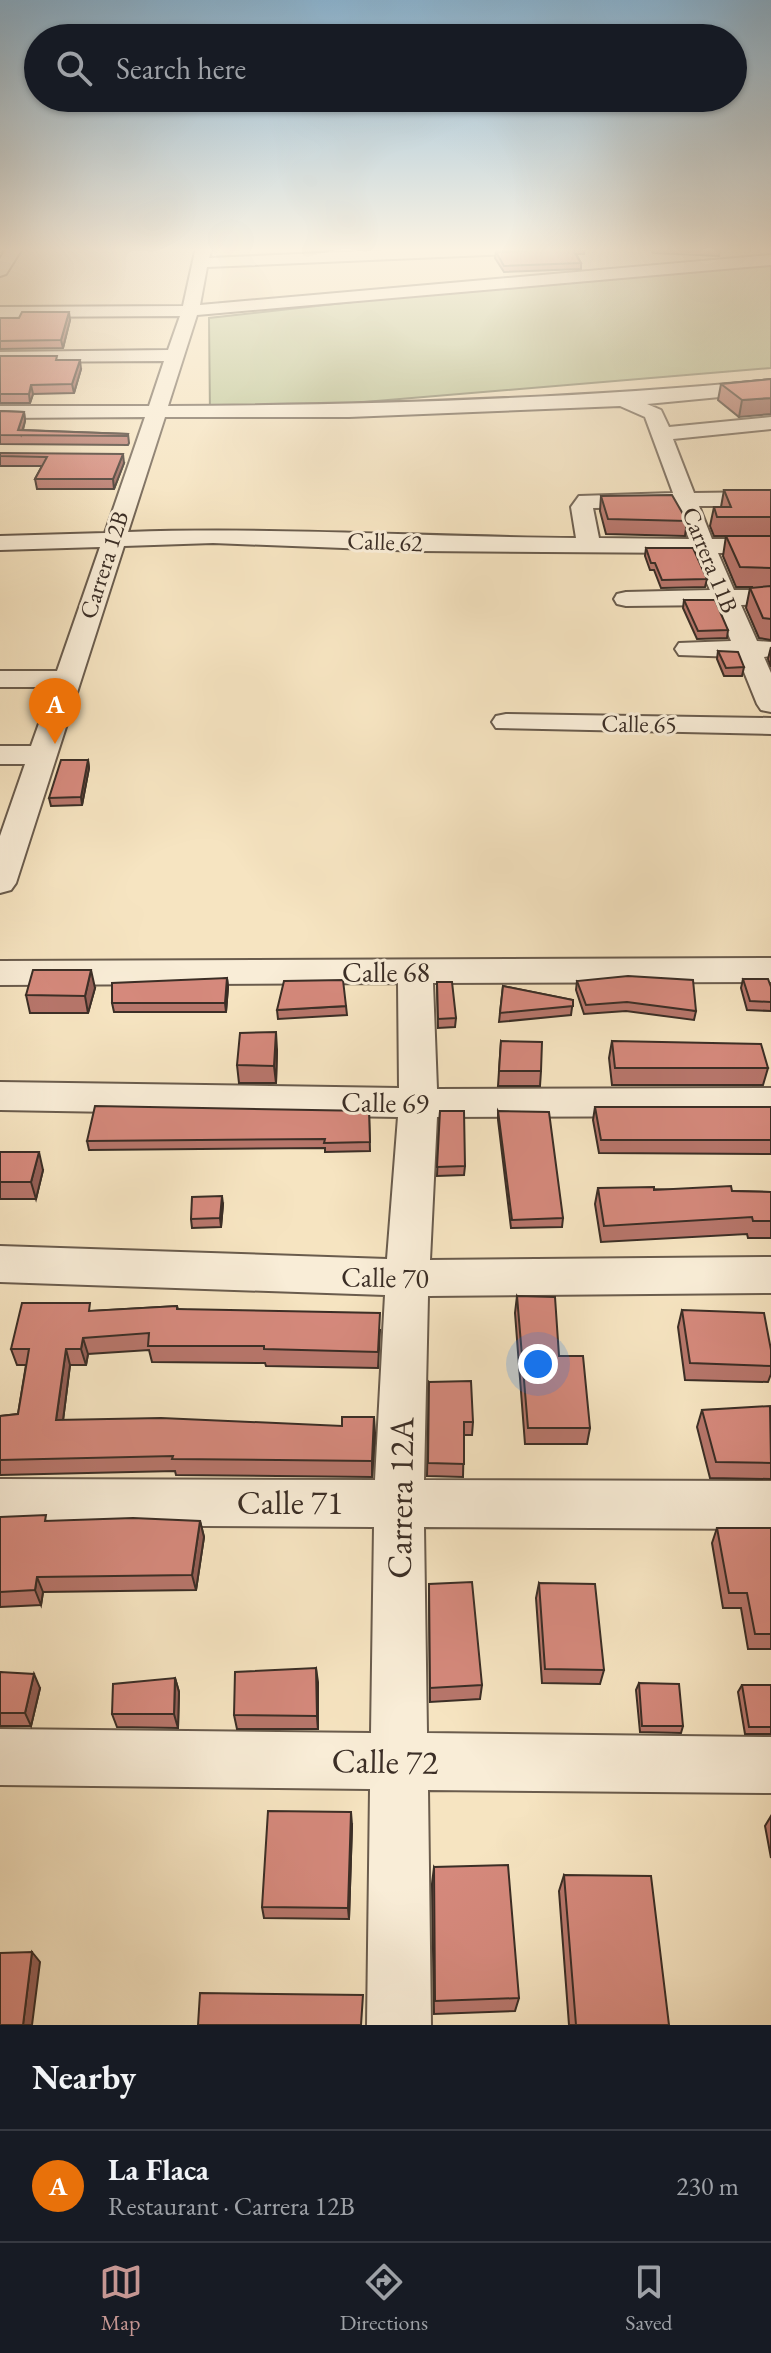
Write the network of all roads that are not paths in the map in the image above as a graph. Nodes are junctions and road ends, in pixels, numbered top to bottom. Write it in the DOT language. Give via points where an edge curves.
graph roads {
  1 [pos="178,342"];
  2 [pos="173,355"];
  3 [pos="0,357"];
  4 [pos="771,386"];
  5 [pos="668,394"];
  6 [pos="623,400"];
  7 [pos="154,411"];
  8 [pos="0,412"];
  9 [pos="771,423"];
  10 [pos="658,424"];
  11 [pos="771,499"];
  12 [pos="685,500"];
  13 [pos="112,541"];
  14 [pos="0,543"];
  15 [pos="589,545"];
  16 [pos="703,546"];
  17 [pos="771,546"];
  18 [pos="725,597"];
  19 [pos="771,597"];
  20 [pos="626,599"];
  21 [pos="688,649"];
  22 [pos="758,649"];
  23 [pos="0,679"];
  24 [pos="67,679"];
  25 [pos="771,704"];
  26 [pos="506,722"];
  27 [pos="771,726"];
  28 [pos="0,755"];
  29 [pos="42,755"];
  30 [pos="6,844"];
  31 [pos="0,883"];
  32 [pos="771,970"];
  33 [pos="415,972"];
  34 [pos="0,973"];
  35 [pos="0,1096"];
  36 [pos="771,1102"];
  37 [pos="418,1103"];
  38 [pos="0,1264"];
  39 [pos="771,1275"];
  40 [pos="407,1278"];
  41 [pos="0,1502"];
  42 [pos="399,1503"];
  43 [pos="771,1505"];
  44 [pos="0,1757"];
  45 [pos="397,1762"];
  46 [pos="771,1765"];
  47 [pos="399,2025"];
  1 -- 2 [label="street, Carrera 12B"];
  2 -- 3 [label="street"];
  2 -- 7 [label="street, Carrera 12B"];
  4 -- 5 [label="street"];
  5 -- 6 [label="street"];
  5 -- 10 [label="street"];
  6 -- 7 [label="street" via="349,411"];
  6 -- 10 [label="street"];
  7 -- 8 [label="street"];
  7 -- 13 [label="street, Carrera 12B" via="133,454"];
  9 -- 10 [label="street"];
  10 -- 12 [label="street, Carrera 11B"];
  11 -- 12 [label="street"];
  12 -- 15 [label="street" via="587,501 582,507"];
  12 -- 16 [label="street, Carrera 11B"];
  13 -- 14 [label="street, Calle 62"];
  13 -- 15 [label="street, Calle 62" via="213,536"];
  13 -- 24 [label="street, Carrera 12B"];
  15 -- 16 [label="street, Calle 62"];
  16 -- 17 [label="street, Calle 62"];
  16 -- 18 [label="street, Carrera 11B"];
  18 -- 19 [label="street"];
  18 -- 20 [label="street"];
  18 -- 22 [label="street, Carrera 11B"];
  21 -- 22 [label="street"];
  22 -- 25 [label="street, Carrera 11B"];
  23 -- 24 [label="street"];
  24 -- 29 [label="street, Carrera 12B"];
  26 -- 27 [label="street, Calle 65"];
  28 -- 29 [label="street"];
  29 -- 30 [label="street, Carrera 12B"];
  30 -- 31 [label="street, Carrera 12B"];
  32 -- 33 [label="street, Calle 68"];
  33 -- 34 [label="street, Calle 68"];
  33 -- 37 [label="street, Carrera 12A"];
  35 -- 37 [label="street, Calle 69"];
  36 -- 37 [label="street, Calle 69"];
  37 -- 40 [label="street, Carrera 12A"];
  38 -- 40 [label="street, Calle 70"];
  39 -- 40 [label="street, Calle 70"];
  40 -- 42 [label="street, Carrera 12A"];
  41 -- 42 [label="street, Calle 71"];
  42 -- 43 [label="street, Calle 71"];
  42 -- 45 [label="street, Carrera 12A"];
  44 -- 45 [label="street, Calle 72"];
  45 -- 46 [label="street, Calle 72"];
  45 -- 47 [label="street, Carrera 12A"];
}
